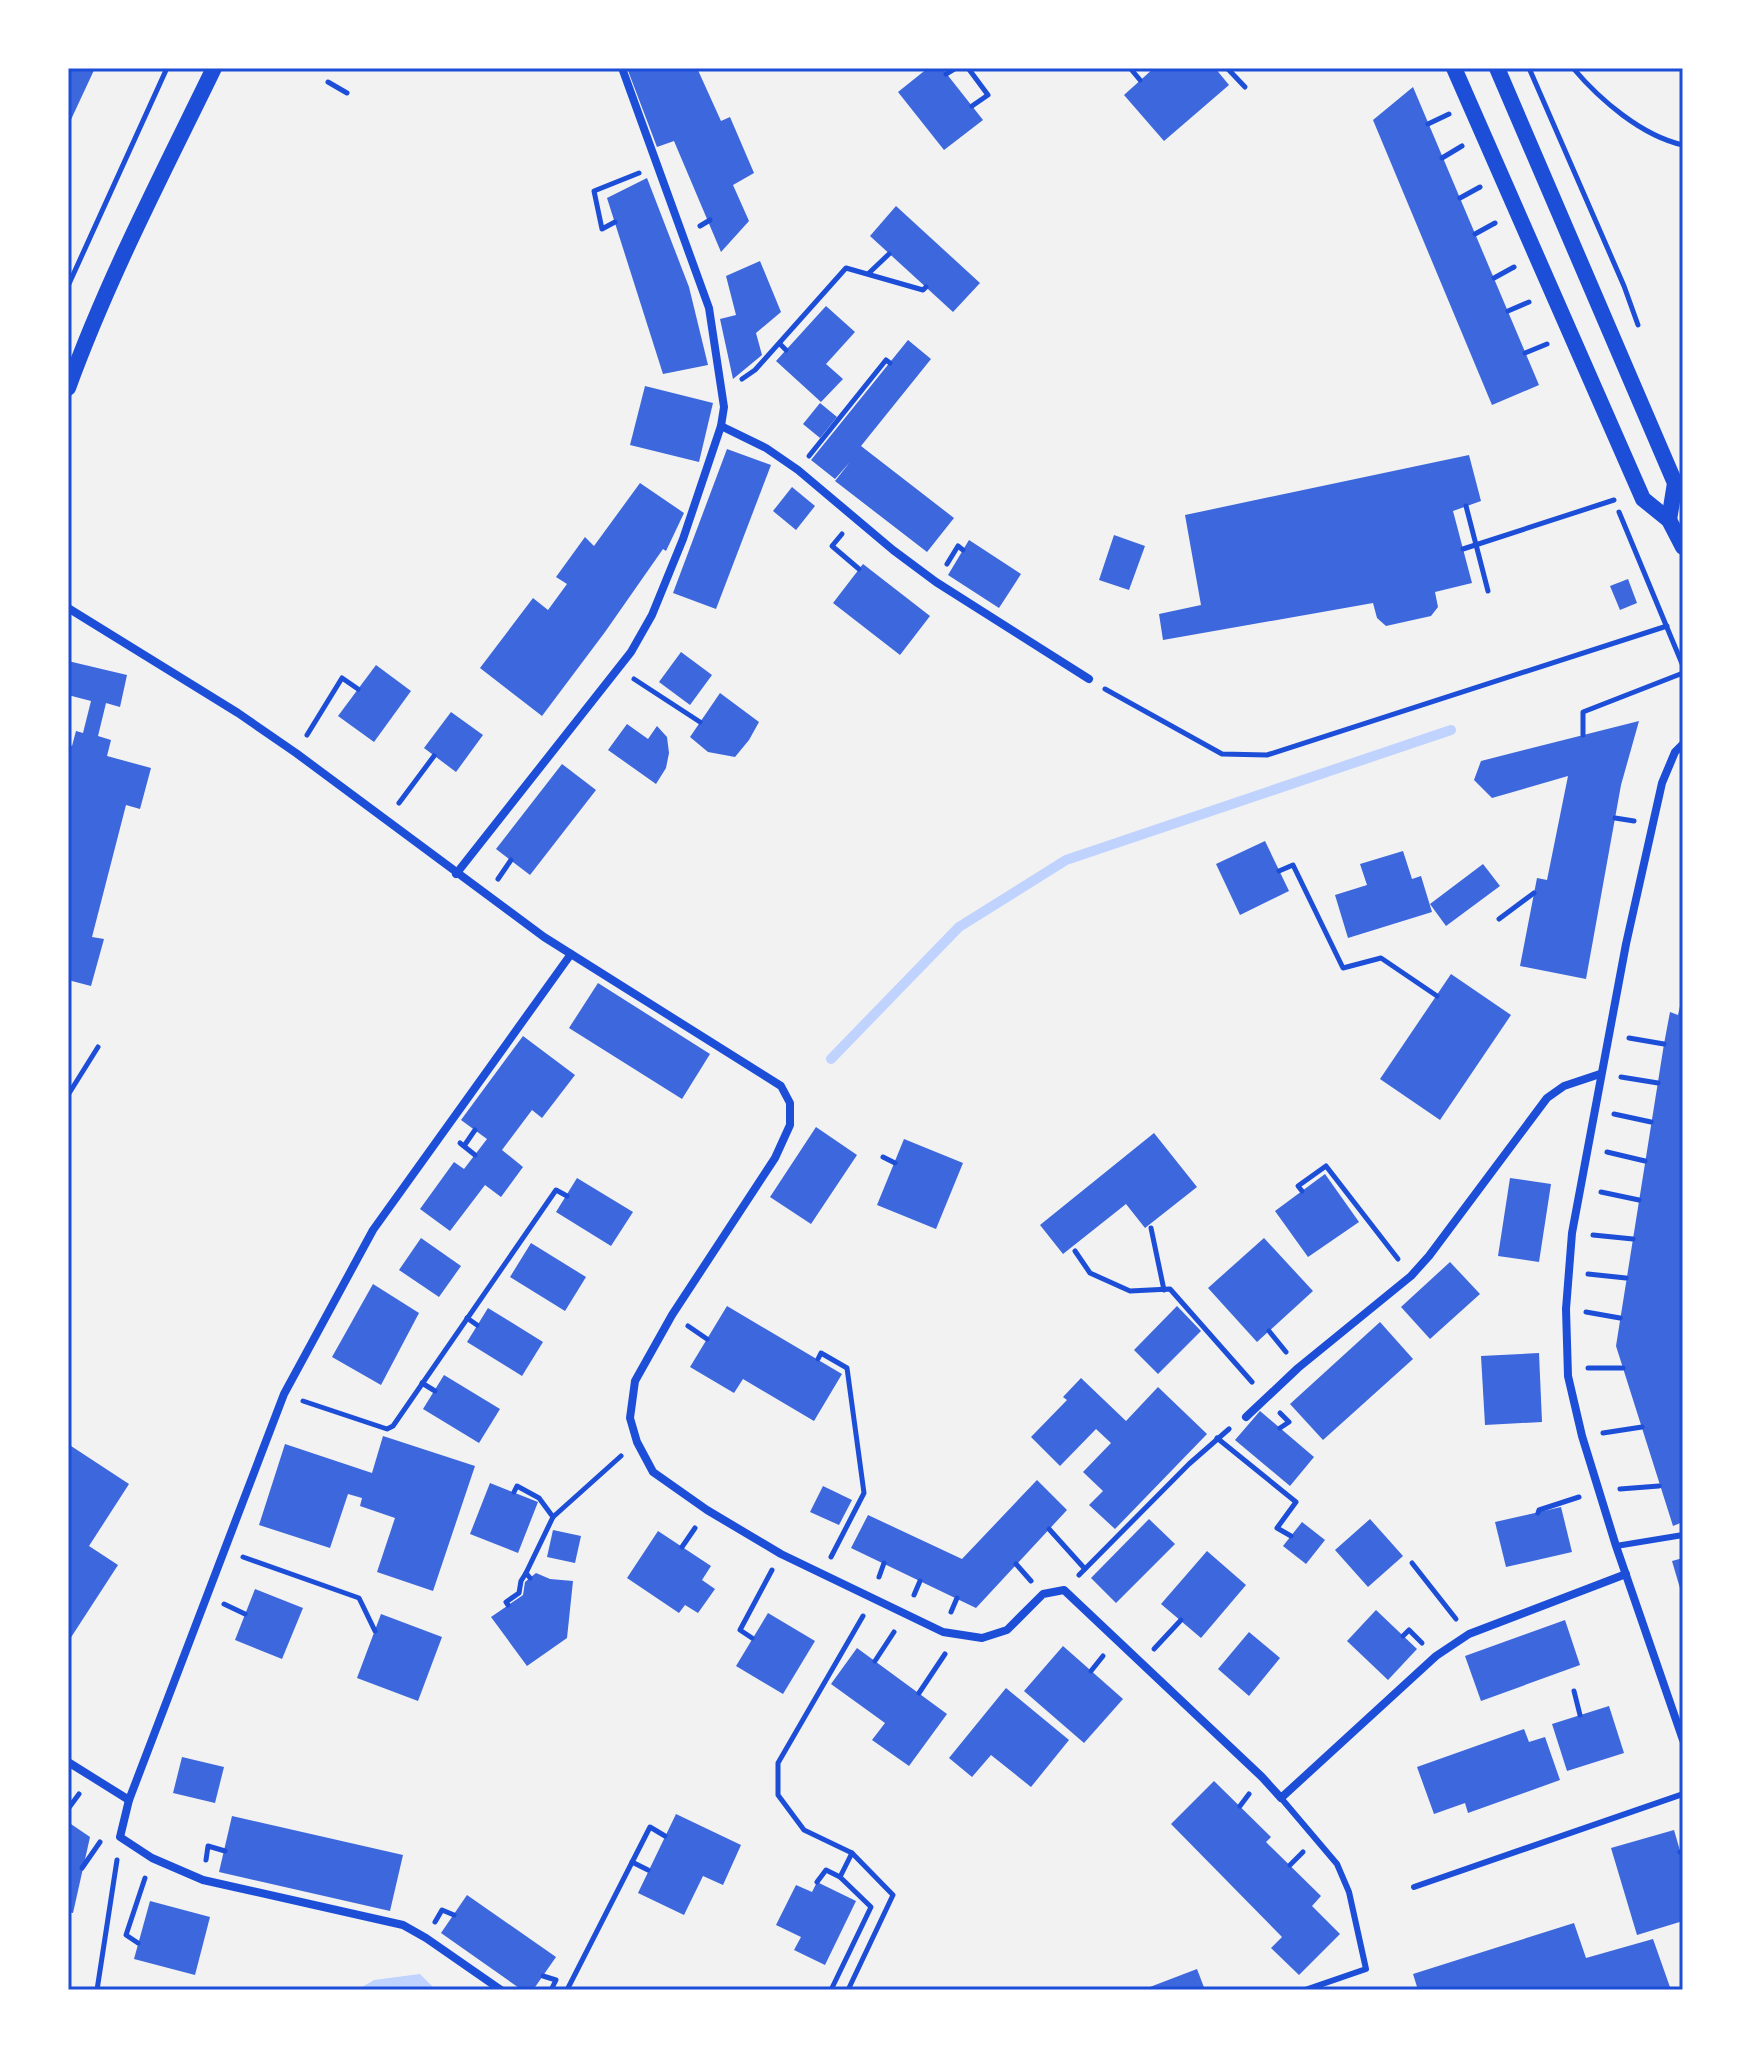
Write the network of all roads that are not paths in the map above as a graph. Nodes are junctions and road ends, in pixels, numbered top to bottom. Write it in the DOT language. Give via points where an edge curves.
graph roads {
  1 [pos="214,68"];
  2 [pos="622,68"];
  3 [pos="1454,68"];
  4 [pos="1497,68"];
  5 [pos="68,388"];
  6 [pos="721,426"];
  7 [pos="1669,520"];
  8 [pos="1683,547"];
  9 [pos="68,608"];
  10 [pos="1089,679"];
  11 [pos="1683,744"];
  12 [pos="456,874"];
  13 [pos="571,954"];
  14 [pos="1600,1074"];
  15 [pos="1246,1417"];
  16 [pos="1683,1535"];
  17 [pos="1616,1546"];
  18 [pos="1626,1574"];
  19 [pos="1683,1740"];
  20 [pos="68,1762"];
  21 [pos="1683,1794"];
  22 [pos="1281,1798"];
  23 [pos="129,1800"];
  24 [pos="1414,1887"];
  25 [pos="1310,1989"];
  26 [pos="501,1990"];
  1 -- 5 [label="main road"];
  2 -- 6 [label="street" via="709,308 723,392"];
  3 -- 7 [label="main road" via="1643,499"];
  4 -- 7 [label="main road" via="1675,483"];
  6 -- 10 [label="street" via="766,448 936,582"];
  6 -- 12 [label="street" via="652,615 619,669"];
  7 -- 8 [label="main road"];
  9 -- 12 [label="street" via="238,713"];
  11 -- 14 [label="street" via="1662,783 1651,824"];
  12 -- 13 [label="street"];
  13 -- 22 [label="street" via="781,1086 790,1103 790,1125 775,1158 635,1381 630,1418 653,1472 781,1554 958,1636 982,1638 1007,1630 1043,1594 1064,1590"];
  13 -- 23 [label="street" via="373,1230 284,1394"];
  14 -- 15 [label="street" via="1547,1098 1411,1276"];
  14 -- 17 [label="street" via="1572,1233 1566,1309 1568,1368 1582,1436"];
  16 -- 17 [label="lane"];
  17 -- 18 [label="street"];
  18 -- 19 [label="street"];
  18 -- 22 [label="street" via="1469,1634 1436,1656"];
  20 -- 23 [label="street"];
  21 -- 24 [label="lane"];
  22 -- 25 [label="lane" via="1337,1864 1349,1892 1366,1969"];
  23 -- 26 [label="street" via="120,1837 152,1858 203,1880 403,1925"];
}
